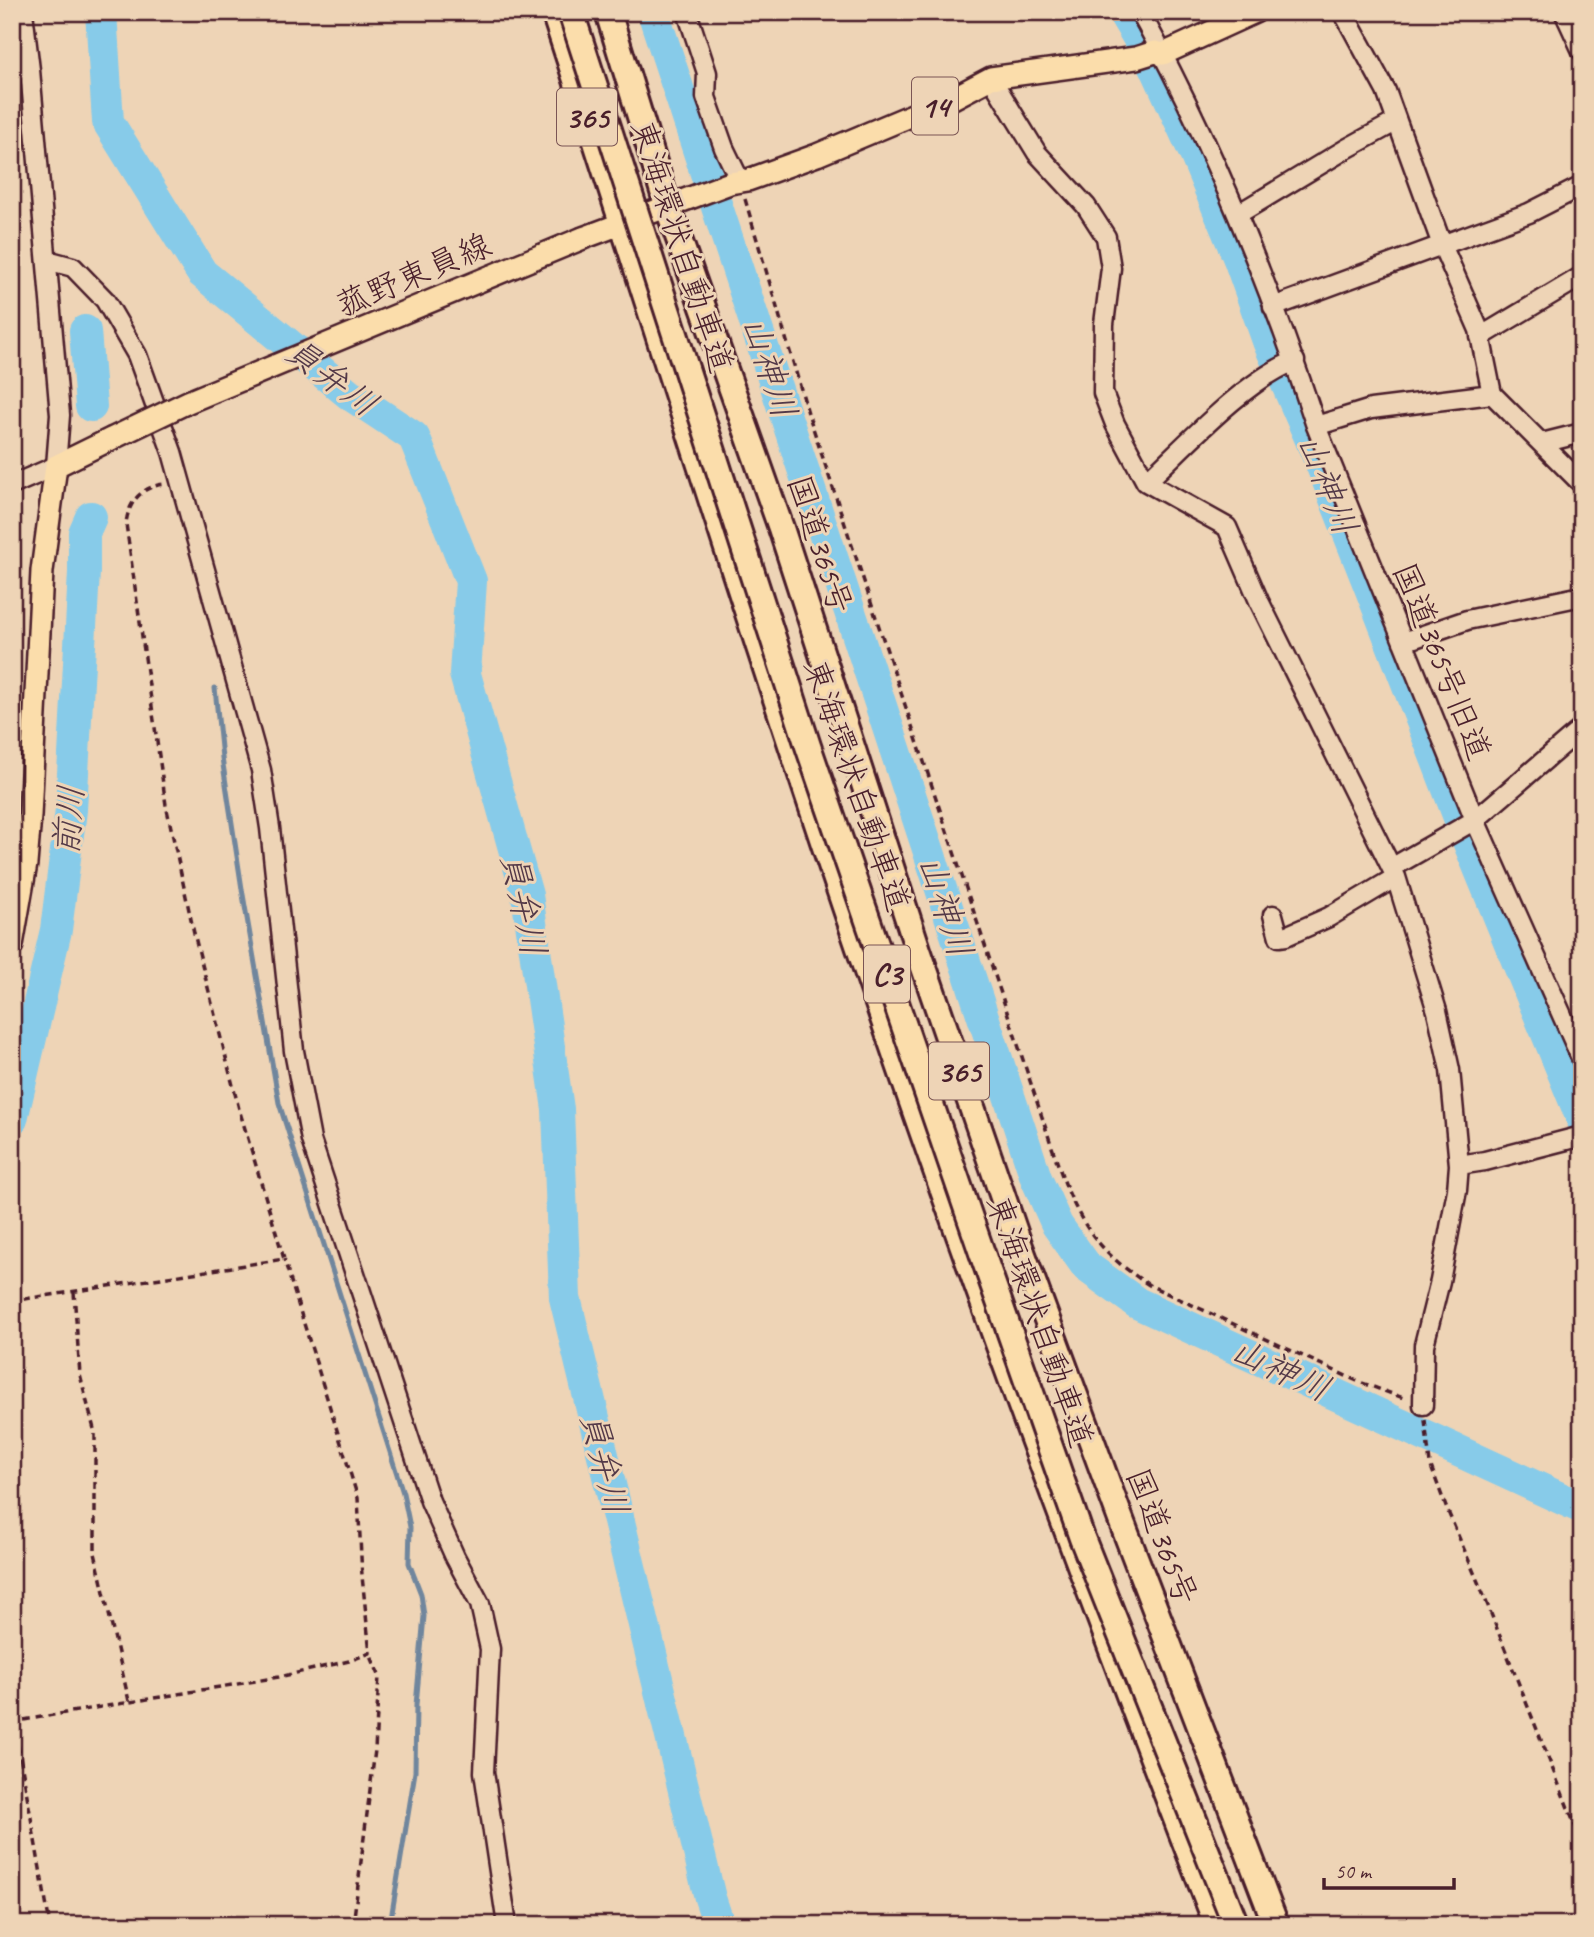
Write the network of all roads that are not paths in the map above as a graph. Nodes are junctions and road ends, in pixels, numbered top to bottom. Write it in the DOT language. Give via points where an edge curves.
graph roads {
  1 [pos="23,12"];
  2 [pos="554,12"];
  3 [pos="571,12"];
  4 [pos="608,12"];
  5 [pos="687,12"];
  6 [pos="1140,12"];
  7 [pos="1255,12"];
  8 [pos="1343,12"];
  9 [pos="1564,12"];
  10 [pos="12,47"];
  11 [pos="1582,51"];
  12 [pos="1151,55"];
  13 [pos="30,70"];
  14 [pos="991,78"];
  15 [pos="1397,121"];
  16 [pos="735,182"];
  17 [pos="1582,186"];
  18 [pos="676,204"];
  19 [pos="1238,214"];
  20 [pos="621,222"];
  21 [pos="1442,245"];
  22 [pos="47,260"];
  23 [pos="1582,276"];
  24 [pos="1273,307"];
  25 [pos="1480,337"];
  26 [pos="1283,366"];
  27 [pos="1492,394"];
  28 [pos="1316,426"];
  29 [pos="1582,433"];
  30 [pos="1542,443"];
  31 [pos="57,466"];
  32 [pos="1146,482"];
  33 [pos="1582,484"];
  34 [pos="12,485"];
  35 [pos="1582,596"];
  36 [pos="1403,642"];
  37 [pos="1582,728"];
  38 [pos="1466,826"];
  39 [pos="1394,872"];
  40 [pos="1273,915"];
  41 [pos="12,945"];
  42 [pos="1582,1060"];
  43 [pos="1581,1136"];
  44 [pos="1459,1166"];
  45 [pos="1423,1408"];
  46 [pos="507,1925"];
  47 [pos="1217,1925"];
  48 [pos="1236,1925"];
  49 [pos="1276,1925"];
  1 -- 13 [label="street"];
  2 -- 20 [label="highway, 365"];
  3 -- 48 [label="highway, 東海環状自動車道 / C3, bridge" via="808,746 982,1253 1082,1538"];
  4 -- 18 [label="highway, 国道365号 / 365"];
  5 -- 16 [label="street" via="707,74 706,97"];
  6 -- 12 [label="street, 国道365号旧道"];
  7 -- 12 [label="main road, 菰野東員線 / 14"];
  8 -- 15 [label="street"];
  9 -- 11 [label="street"];
  10 -- 13 [label="street" via="19,67"];
  12 -- 14 [label="main road, 菰野東員線 / 14"];
  12 -- 19 [label="street, 国道365号旧道"];
  13 -- 22 [label="street"];
  14 -- 16 [label="main road, 菰野東員線 / 14" via="830,150"];
  14 -- 32 [label="street" via="1037,153 1086,206 1106,237 1111,268 1102,393"];
  15 -- 19 [label="street"];
  15 -- 21 [label="street"];
  16 -- 18 [label="main road, 菰野東員線 / 14"];
  17 -- 21 [label="street" via="1529,213"];
  18 -- 20 [label="main road, 菰野東員線 / 14"];
  18 -- 49 [label="highway, 国道365号 / 365" via="918,950 1018,1241"];
  19 -- 24 [label="street, 国道365号旧道"];
  20 -- 31 [label="main road, 菰野東員線 / 14, bridge" via="188,402"];
  20 -- 47 [label="highway, 365" via="872,988 973,1278 1065,1532"];
  21 -- 24 [label="street"];
  21 -- 25 [label="street"];
  22 -- 31 [label="street" via="60,415"];
  22 -- 46 [label="street" via="73,267 105,300 137,355 173,452 261,771 294,1051 311,1140 430,1501 480,1604 490,1649 484,1772"];
  23 -- 25 [label="street"];
  24 -- 26 [label="street, 国道365号旧道"];
  25 -- 27 [label="street"];
  26 -- 28 [label="street, 国道365号旧道"];
  26 -- 32 [label="street" via="1217,416"];
  27 -- 28 [label="street" via="1371,409"];
  27 -- 30 [label="street"];
  28 -- 36 [label="street, 国道365号旧道"];
  29 -- 30 [label="street"];
  30 -- 33 [label="street"];
  31 -- 34 [label="street"];
  31 -- 41 [label="main road" via="42,571 30,816"];
  32 -- 39 [label="street" via="1227,527"];
  35 -- 36 [label="street" via="1467,620"];
  36 -- 38 [label="street, 国道365号旧道"];
  37 -- 38 [label="street"];
  38 -- 39 [label="street"];
  38 -- 42 [label="street, 国道365号旧道"];
  39 -- 40 [label="street" via="1329,917 1286,936 1279,937"];
  39 -- 44 [label="street" via="1437,1011 1450,1070"];
  43 -- 44 [label="street"];
  44 -- 45 [label="street" via="1424,1345"];
}
